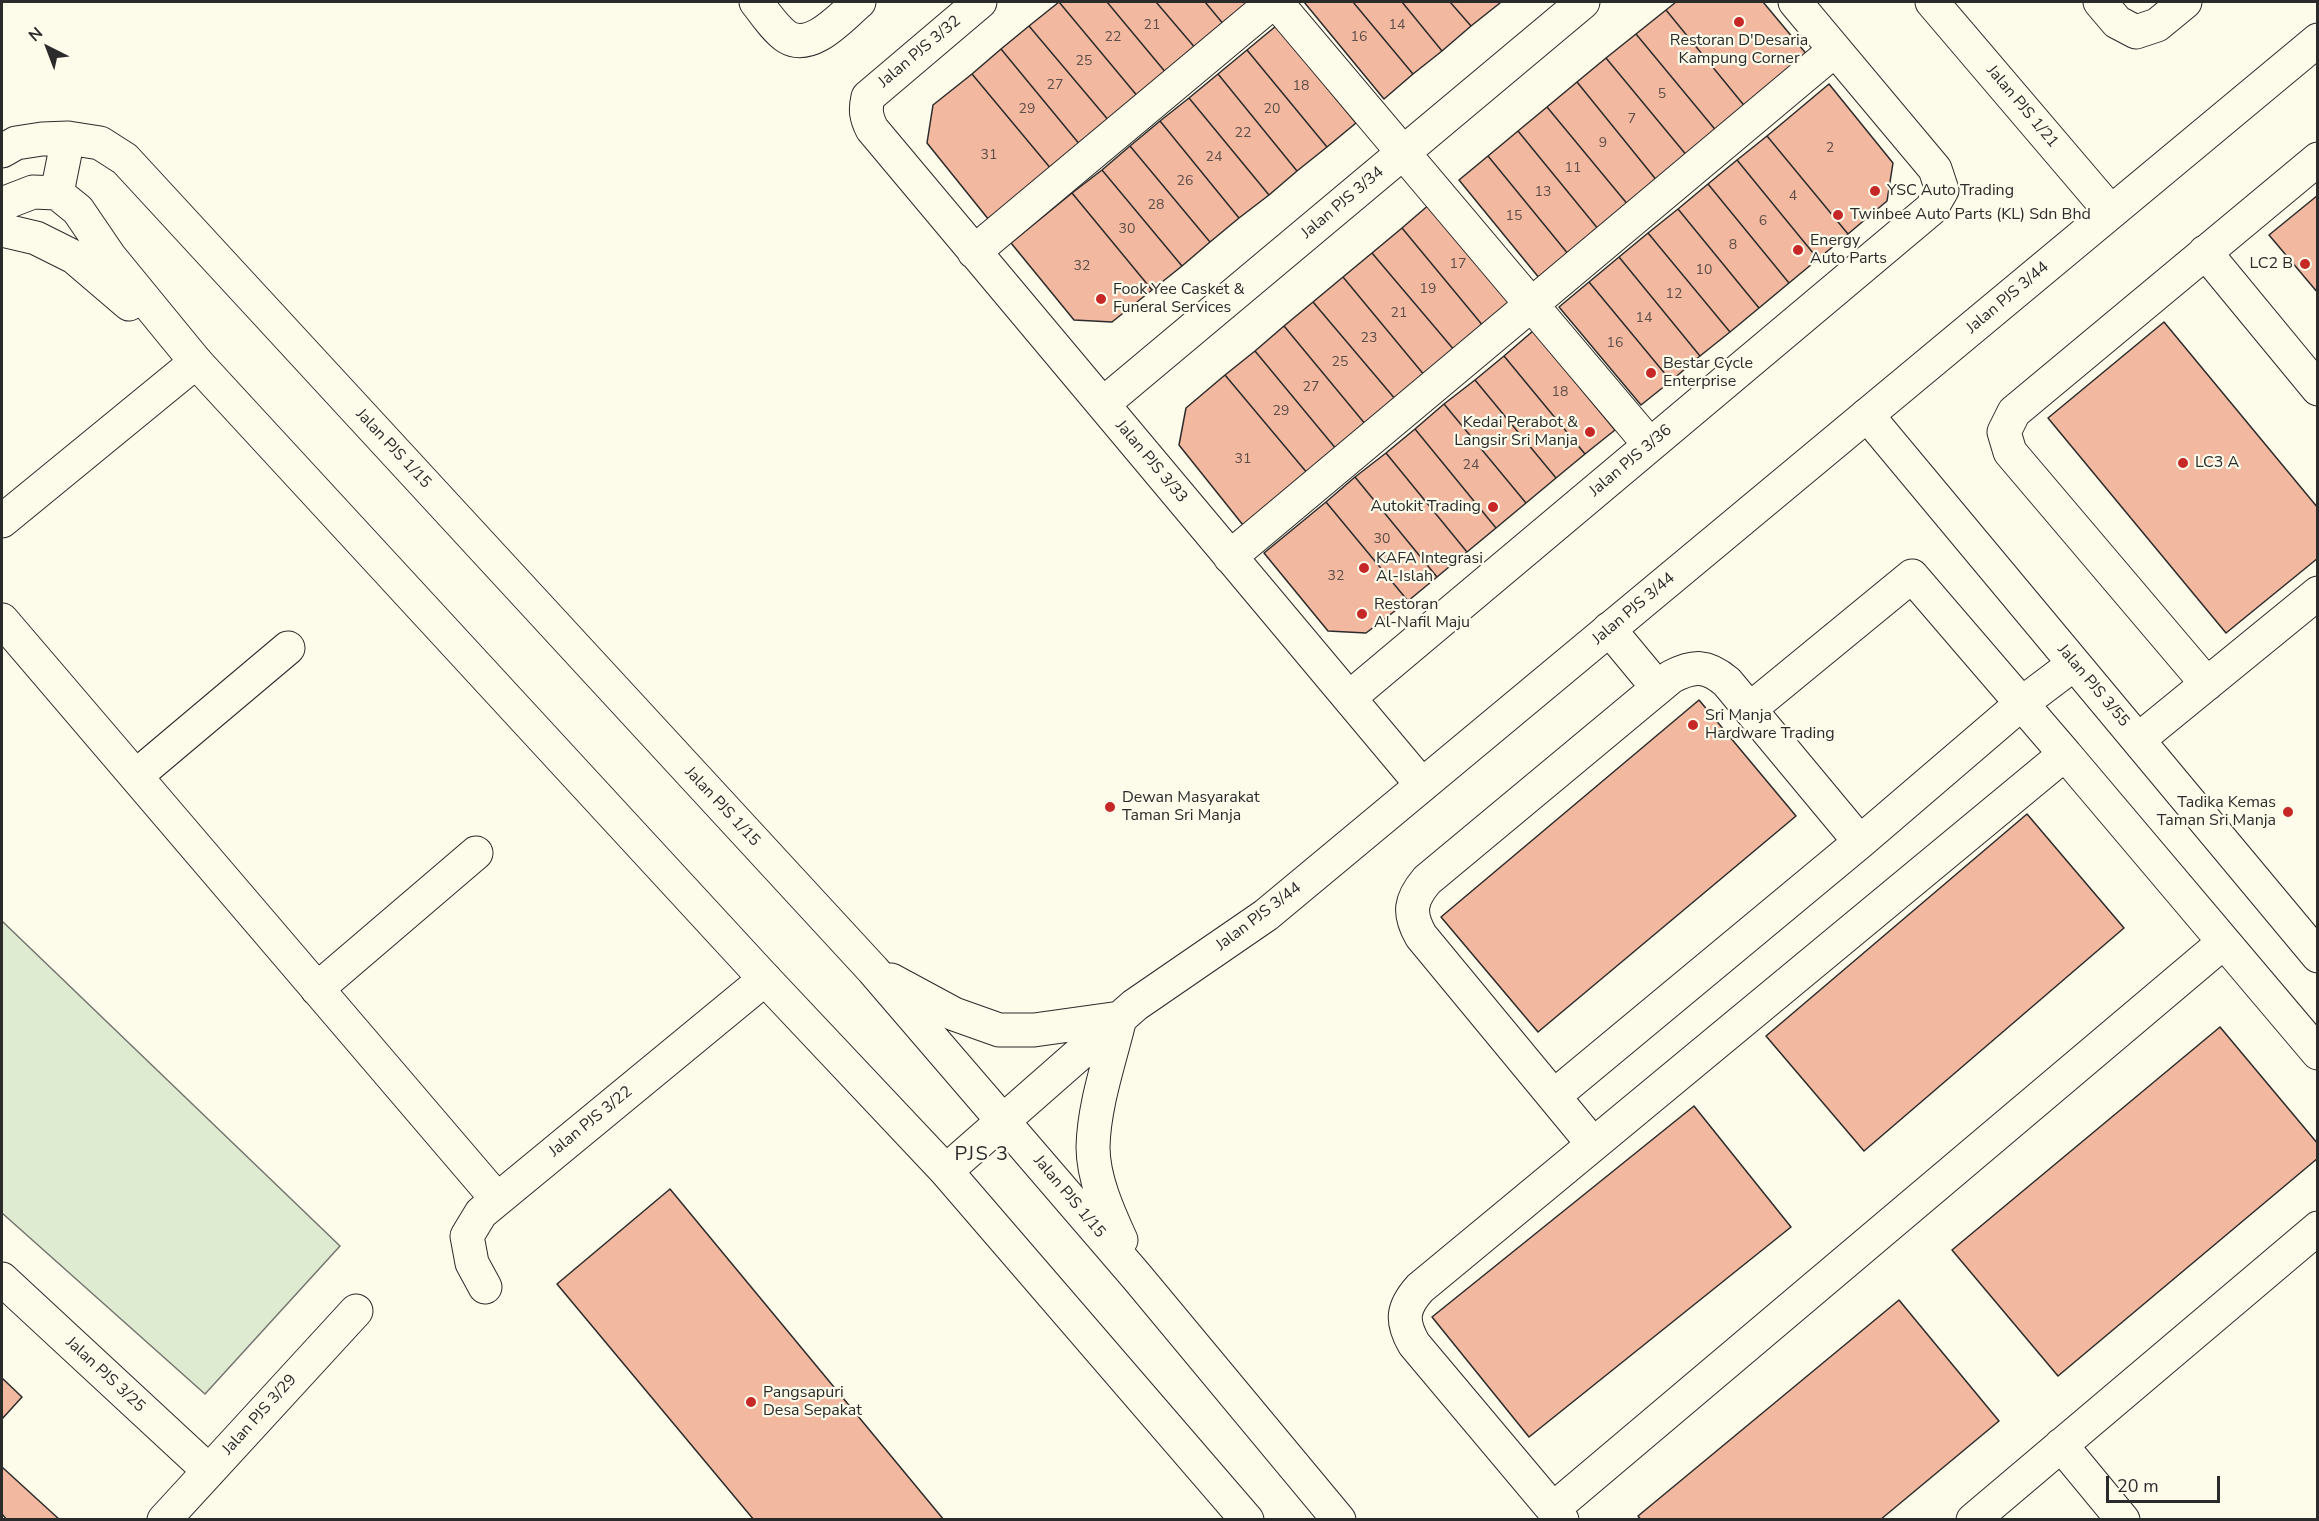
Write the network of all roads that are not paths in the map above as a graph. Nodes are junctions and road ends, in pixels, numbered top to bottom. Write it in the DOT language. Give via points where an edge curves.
graph roads {
  1 [pos="756,2"];
  2 [pos="859,2"];
  3 [pos="980,2"];
  4 [pos="1275,2"];
  5 [pos="1583,2"];
  6 [pos="1795,2"];
  7 [pos="1932,2"];
  8 [pos="2100,2"];
  9 [pos="2185,2"];
  10 [pos="2318,40"];
  11 [pos="1835,50"];
  12 [pos="68,138"];
  13 [pos="880,138"];
  14 [pos="2,151"];
  15 [pos="1404,152"];
  16 [pos="2318,159"];
  17 [pos="57,193"];
  18 [pos="2,204"];
  19 [pos="2111,212"];
  20 [pos="2,230"];
  21 [pos="974,252"];
  22 [pos="2205,252"];
  23 [pos="1532,304"];
  24 [pos="196,362"];
  25 [pos="2318,389"];
  26 [pos="1103,404"];
  27 [pos="1867,415"];
  28 [pos="1650,445"];
  29 [pos="2,521"];
  30 [pos="1230,557"];
  31 [pos="2318,593"];
  32 [pos="2,620"];
  33 [pos="1610,629"];
  34 [pos="288,648"];
  35 [pos="2074,664"];
  36 [pos="2207,684"];
  37 [pos="1658,688"];
  38 [pos="1349,698"];
  39 [pos="2021,704"];
  40 [pos="1750,710"];
  41 [pos="2138,741"];
  42 [pos="2065,754"];
  43 [pos="136,776"];
  44 [pos="1422,785"];
  45 [pos="1860,842"];
  46 [pos="476,853"];
  47 [pos="2224,942"];
  48 [pos="2318,956"];
  49 [pos="873,970"];
  50 [pos="765,979"];
  51 [pos="317,989"];
  52 [pos="1119,1018"];
  53 [pos="2318,1053"];
  54 [pos="1554,1096"];
  55 [pos="1004,1120"];
  56 [pos="1593,1144"];
  57 [pos="946,1171"];
  58 [pos="497,1198"];
  59 [pos="2318,1228"];
  60 [pos="1137,1277"];
  61 [pos="2,1279"];
  62 [pos="485,1287"];
  63 [pos="356,1311"];
  64 [pos="2061,1445"];
  65 [pos="209,1471"];
  66 [pos="1558,1514"];
  67 [pos="164,1520"];
  68 [pos="1248,1520"];
  69 [pos="1339,1520"];
  70 [pos="1973,1520"];
  71 [pos="2123,1520"];
  1 -- 2 [label="street" via="789,38 810,39"];
  3 -- 13 [label="street, Jalan PJS 3/32" via="868,97 867,119"];
  4 -- 15 [label="street"];
  4 -- 21 [label="street"];
  5 -- 15 [label="street, Jalan PJS 3/34"];
  6 -- 11 [label="street"];
  7 -- 19 [label="street, Jalan PJS 1/21"];
  8 -- 9 [label="street" via="2117,22 2136,32 2157,25"];
  10 -- 19 [label="street, Jalan PJS 3/44"];
  11 -- 23 [label="street"];
  11 -- 28 [label="street, Jalan PJS 3/36" via="1935,169 1942,190 1931,209"];
  12 -- 14 [label="street, Jalan PJS 1/15" via="16,143"];
  12 -- 17 [label="street"];
  12 -- 49 [label="street, Jalan PJS 1/15" via="100,143 125,159"];
  13 -- 21 [label="street, Jalan PJS 3/33"];
  15 -- 23 [label="street"];
  15 -- 26 [label="street, Jalan PJS 3/34"];
  16 -- 22 [label="street"];
  17 -- 18 [label="street" via="33,192"];
  17 -- 24 [label="street" via="78,210 110,257"];
  19 -- 27 [label="street, Jalan PJS 3/44"];
  20 -- 24 [label="street" via="36,238 74,257"];
  21 -- 26 [label="street, Jalan PJS 3/33"];
  22 -- 25 [label="street"];
  22 -- 36 [label="street" via="2014,412 2004,432 2010,452"];
  23 -- 28 [label="street"];
  23 -- 30 [label="street"];
  24 -- 29 [label="street"];
  24 -- 50 [label="street"];
  26 -- 30 [label="street, Jalan PJS 3/33"];
  27 -- 33 [label="street, Jalan PJS 3/44"];
  27 -- 35 [label="street, Jalan PJS 3/55"];
  28 -- 38 [label="street, Jalan PJS 3/36"];
  30 -- 38 [label="street, Jalan PJS 3/33"];
  31 -- 36 [label="street"];
  32 -- 43 [label="street"];
  33 -- 37 [label="street"];
  33 -- 44 [label="street, Jalan PJS 3/44"];
  34 -- 43 [label="street"];
  35 -- 39 [label="street"];
  35 -- 41 [label="street, Jalan PJS 3/55"];
  36 -- 41 [label="street"];
  37 -- 40 [label="street" via="1685,669 1701,668 1716,672"];
  37 -- 54 [label="street" via="1427,880 1412,906 1421,936"];
  38 -- 44 [label="street, Jalan PJS 3/33"];
  39 -- 40 [label="street" via="1912,576"];
  39 -- 42 [label="street"];
  39 -- 45 [label="street"];
  40 -- 45 [label="street"];
  41 -- 48 [label="street, Jalan PJS 3/55"];
  42 -- 47 [label="street"];
  42 -- 56 [label="street"];
  43 -- 51 [label="street"];
  44 -- 52 [label="street, Jalan PJS 3/44" via="1266,915"];
  45 -- 54 [label="street"];
  46 -- 51 [label="street"];
  47 -- 53 [label="street"];
  47 -- 66 [label="street"];
  49 -- 52 [label="street" via="954,1014 999,1030 1034,1030"];
  49 -- 55 [label="street, Jalan PJS 1/15"];
  50 -- 57 [label="street"];
  50 -- 58 [label="street, Jalan PJS 3/22"];
  51 -- 58 [label="street"];
  52 -- 55 [label="street, Jalan PJS 3/44"];
  52 -- 60 [label="street" via="1093,1148 1102,1200"];
  54 -- 56 [label="street"];
  55 -- 57 [label="street, Jalan PJS 3/44"];
  55 -- 60 [label="street, Jalan PJS 1/15"];
  56 -- 66 [label="street" via="1420,1288 1409,1300 1405,1315 1406,1330 1414,1344"];
  57 -- 68 [label="street"];
  58 -- 62 [label="street, Jalan PJS 3/22" via="481,1213 467,1236 472,1263"];
  59 -- 64 [label="street"];
  60 -- 69 [label="street, Jalan PJS 1/15"];
  61 -- 65 [label="street, Jalan PJS 3/25"];
  63 -- 65 [label="street, Jalan PJS 3/29"];
  64 -- 70 [label="street"];
  64 -- 71 [label="street"];
  65 -- 67 [label="street, Jalan PJS 3/29"];
}
